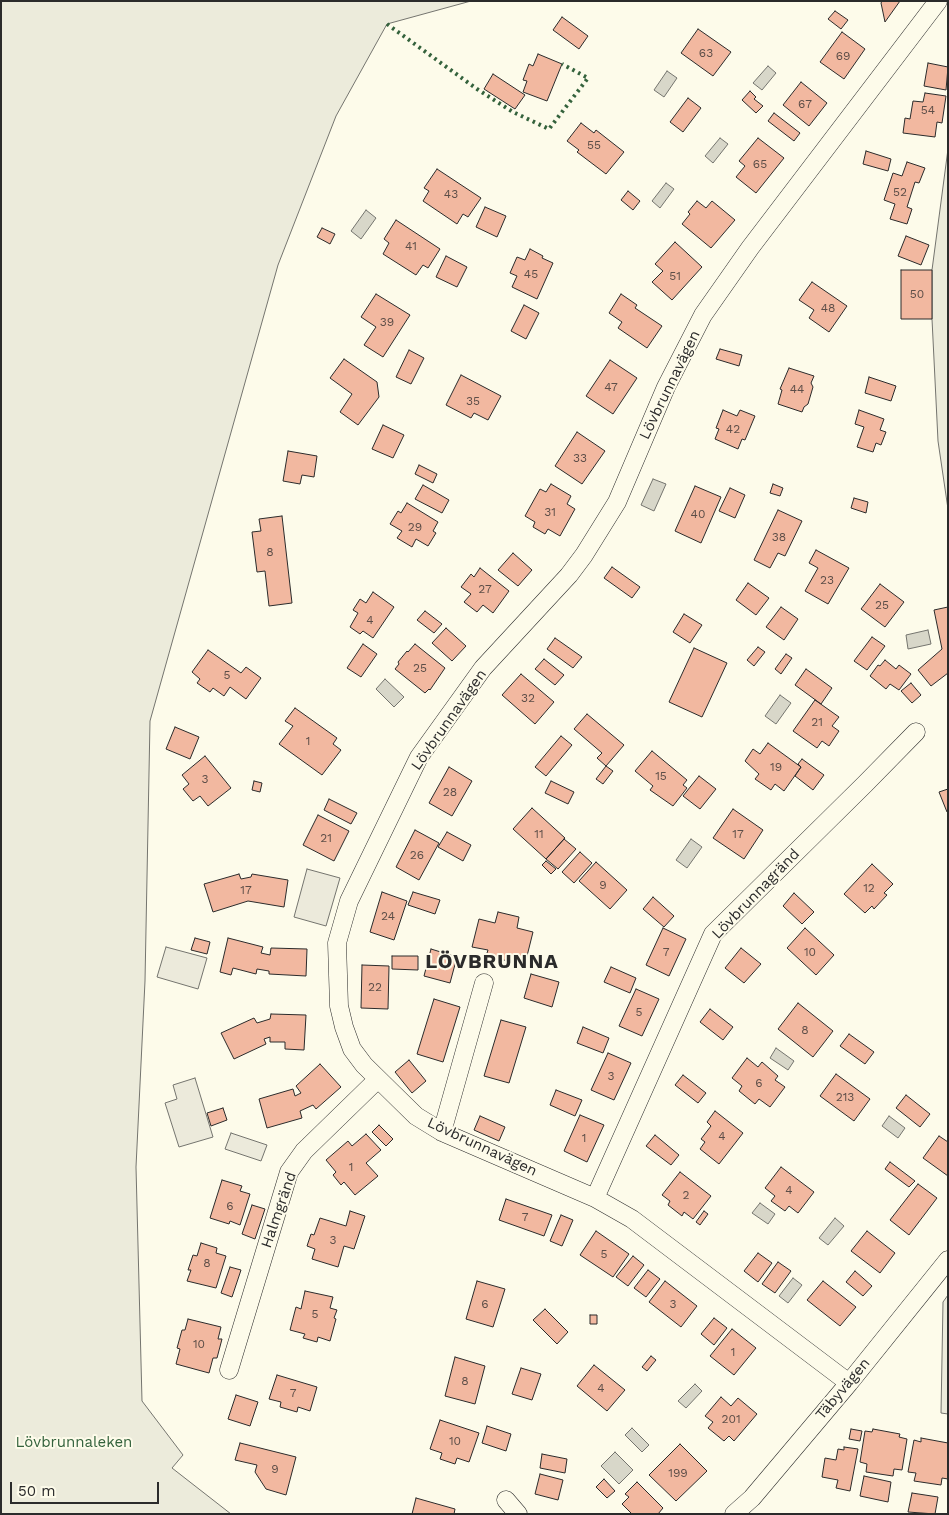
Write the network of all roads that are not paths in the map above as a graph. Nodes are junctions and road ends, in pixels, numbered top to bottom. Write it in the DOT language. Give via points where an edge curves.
graph roads {
  1 [pos="938,1"];
  2 [pos="916,732"];
  3 [pos="484,983"];
  4 [pos="378,1080"];
  5 [pos="442,1132"];
  6 [pos="595,1198"];
  7 [pos="948,1260"];
  8 [pos="229,1370"];
  9 [pos="849,1383"];
  10 [pos="506,1500"];
  11 [pos="518,1514"];
  12 [pos="734,1514"];
  1 -- 4 [label="street, Lövbrunnavägen" via="750,248 703,316 666,387 617,502 584,555 483,668 419,758 349,901 337,943 339,1006 344,1027 352,1049"];
  2 -- 6 [label="street, Lövbrunnagränd" via="712,934"];
  3 -- 5 [label="street"];
  4 -- 5 [label="street, Lövbrunnavägen" via="416,1116"];
  4 -- 8 [label="street, Halmgränd" via="304,1151 289,1172"];
  5 -- 6 [label="street, Lövbrunnavägen"];
  6 -- 9 [label="street, Lövbrunnavägen" via="632,1219"];
  7 -- 9 [label="street, Täbyvägen"];
  9 -- 12 [label="street, Täbyvägen" via="752,1498"];
  10 -- 11 [label="street"];
}
